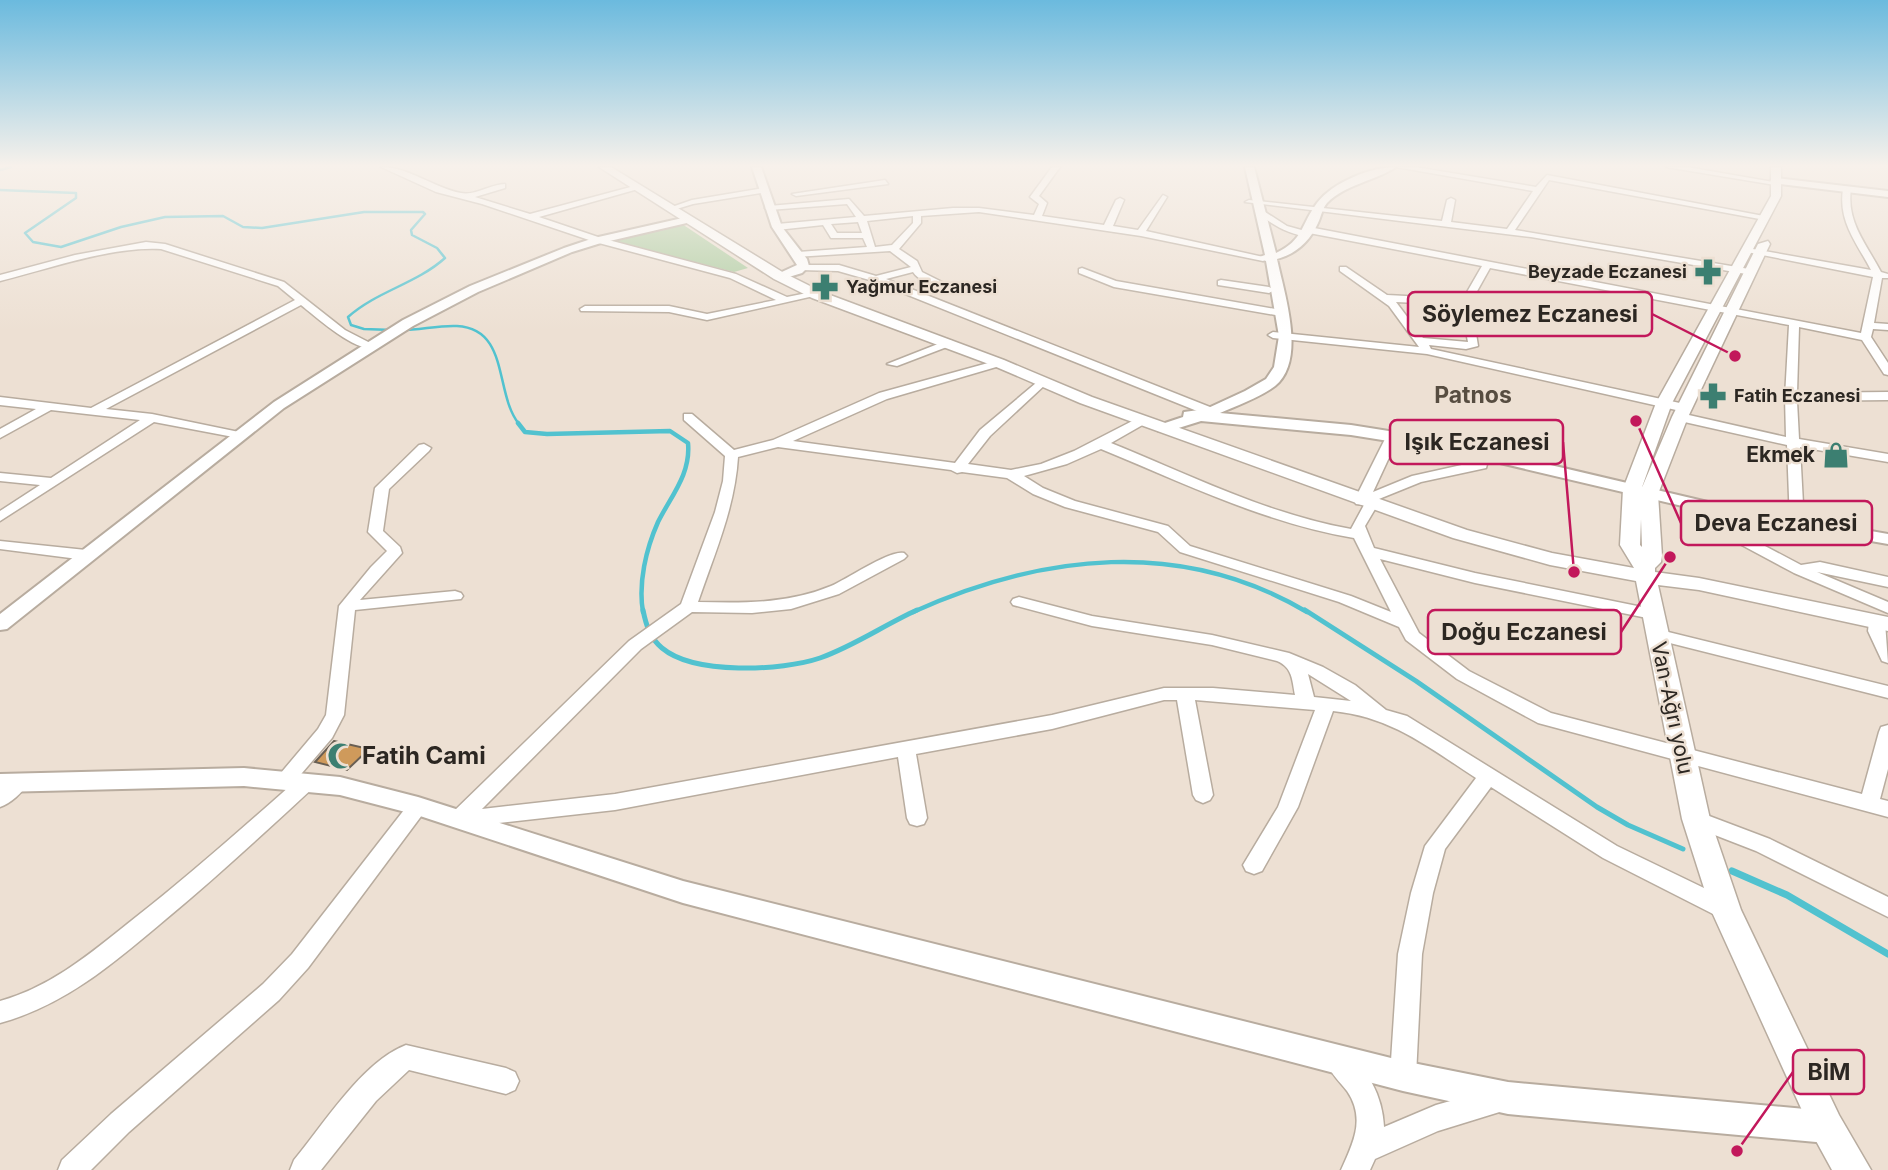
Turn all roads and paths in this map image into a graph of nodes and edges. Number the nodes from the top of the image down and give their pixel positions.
1 (543, 222) edge
2 (680, 222) edge
3 (690, 222) edge
4 (697, 222) edge
5 (775, 222) edge
6 (843, 222) edge
7 (863, 222) edge
8 (917, 222) edge
9 (1074, 222) edge
10 (1110, 222) edge
11 (1148, 222) edge
12 (1260, 222) edge
13 (1276, 222) edge
14 (1313, 222) edge
15 (1419, 222) edge
16 (1447, 222) edge
17 (1516, 222) edge
18 (1763, 222) edge
19 (1772, 222) edge
20 (1848, 222) edge
21 (826, 223) junction
22 (1446, 225) junction
23 (777, 227) junction
24 (1108, 227) junction
25 (1308, 232) junction
26 (1141, 233) junction
27 (1508, 233) junction
28 (867, 235) junction
29 (598, 240) junction
30 (892, 248) junction
31 (872, 250) junction
32 (1266, 253) junction
33 (1753, 253) junction
34 (798, 255) junction
35 (1487, 265) junction
36 (803, 268) junction
37 (764, 269) junction
38 (915, 269) junction
39 (1343, 269) dead end
40 (1735, 270) junction
41 (1082, 271) dead end
42 (1752, 272) junction
43 (783, 275) junction
44 (733, 276) junction
45 (1883, 276) edge
46 (0, 278) edge
47 (876, 279) junction
48 (1221, 283) dead end
49 (754, 284) junction
50 (939, 284) dead end
51 (1269, 290) junction
52 (826, 297) junction
53 (1386, 298) junction
54 (302, 301) junction
55 (786, 301) junction
56 (1466, 302) junction
57 (585, 309) dead end
58 (1725, 309) junction
59 (1276, 312) junction
60 (1794, 322) junction
61 (1888, 327) edge
62 (1867, 332) junction
63 (1280, 336) junction
64 (378, 341) junction
65 (948, 344) junction
66 (1425, 346) junction
67 (999, 363) junction
68 (893, 364) dead end
69 (1888, 372) edge
70 (1042, 382) junction
71 (1888, 396) edge
72 (1791, 397) junction
73 (0, 401) edge
74 (1664, 403) junction
75 (46, 408) junction
76 (92, 412) junction
77 (1201, 412) junction
78 (1683, 412) junction
79 (688, 417) dead end
80 (152, 418) junction
81 (1142, 420) junction
82 (1164, 428) junction
83 (0, 434) edge
84 (239, 436) junction
85 (1393, 436) junction
86 (1793, 442) junction
87 (778, 443) junction
88 (1101, 444) junction
89 (424, 448) dead end
90 (1483, 453) junction
91 (732, 454) junction
92 (1888, 458) edge
93 (957, 469) junction
94 (1011, 474) junction
95 (0, 477) edge
96 (54, 482) junction
97 (1640, 491) junction
98 (1366, 502) junction
99 (1712, 508) junction
100 (0, 517) edge
101 (1797, 523) junction
102 (1888, 539) edge
103 (1364, 543) junction
104 (0, 545) edge
105 (86, 555) junction
106 (899, 556) dead end
107 (1799, 570) junction
108 (1645, 572) junction
109 (1888, 582) edge
110 (455, 596) dead end
111 (1019, 602) dead end
112 (347, 606) junction
113 (688, 607) junction
114 (1405, 623) junction
115 (0, 624) edge
116 (1654, 624) junction
117 (1883, 624) edge
118 (1888, 657) edge
119 (1293, 662) junction
120 (1888, 692) edge
121 (1185, 693) junction
122 (1316, 704) junction
123 (1378, 713) junction
124 (1888, 732) edge
125 (906, 749) junction
126 (1681, 754) junction
127 (1488, 777) junction
128 (296, 781) junction
129 (6, 788) edge
130 (1203, 795) dead end
131 (418, 806) junction
132 (1878, 807) edge
133 (917, 818) dead end
134 (459, 819) junction
135 (1696, 819) junction
136 (1254, 864) dead end
137 (1888, 908) edge
138 (1726, 910) junction
139 (0, 1013) edge
140 (1333, 1058) junction
141 (1403, 1076) junction
142 (506, 1081) dead end
143 (1508, 1098) junction
144 (1827, 1127) junction
145 (1360, 1164) edge
146 (72, 1170) edge
147 (304, 1170) edge
148 (1853, 1170) edge

1 - 29 street
2 - 29 street
3 - 37 main road
4 - 43 main road
5 - 23 street
6 - 21 street
7 - 28 street
8 - 30 street
9 - 24 street
10 - 24 street
11 - 26 street
12 - 32 street
13 - 25 street
14 - 25 street
15 - 22 street
16 - 22 street
17 - 27 street
18 - 33 main road
19 - 33 main road
20 - 45 street
21 - 23 street
21 - 28 street
22 - 27 street
23 - 34 street
24 - 26 street
25 - 32 street
25 - 35 street
26 - 32 street
27 - 40 street
28 - 31 street
29 - 44 street
29 - 64 street
30 - 31 street
30 - 38 street
31 - 34 street
32 - 51 street
32 - 59 street
33 - 40 main road
33 - 42 main road
33 - 45 street
34 - 36 street
35 - 56 street
35 - 58 street
36 - 43 street
36 - 47 street
37 - 43 main road
37 - 44 street
38 - 47 street
38 - 50 street
39 - 53 street
40 - 42 street
40 - 58 main road
41 - 59 street
42 - 58 main road
43 - 49 street
43 - 52 main road
44 - 49 street
45 - 62 street
46 - 54 street
47 - 77 street
48 - 51 street
49 - 55 street
51 - 59 street
52 - 55 street
52 - 65 main road
53 - 56 street
53 - 66 street
54 - 64 street
54 - 76 street
55 - 57 street
56 - 66 street
58 - 60 street
58 - 74 main road
58 - 78 main road
59 - 63 street
60 - 62 street
60 - 72 street
61 - 62 street
62 - 69 street
63 - 66 street
63 - 77 street
64 - 84 street
65 - 67 main road
65 - 68 street
66 - 74 street
67 - 70 main road
67 - 87 street
70 - 81 main road
70 - 93 street
71 - 72 street
72 - 86 street
73 - 75 street
74 - 78 street
74 - 97 main road
75 - 76 street
75 - 83 street
76 - 80 street
77 - 82 street
77 - 85 street
78 - 86 street
78 - 97 main road
79 - 91 street
80 - 84 street
80 - 96 street
81 - 82 main road
81 - 88 street
82 - 98 main road
84 - 105 street
85 - 90 street
85 - 98 street
86 - 92 street
86 - 101 street
87 - 91 street
87 - 93 street
88 - 94 street
88 - 103 street
89 - 112 street
90 - 97 street
90 - 98 street
91 - 113 street
93 - 94 street
94 - 114 street
95 - 96 street
96 - 100 street
97 - 99 street
97 - 108 main road
98 - 103 street
98 - 108 main road
99 - 101 street
99 - 107 street
101 - 102 street
103 - 114 street
103 - 116 street
104 - 105 street
105 - 115 street
106 - 113 street
107 - 109 street
107 - 117 street
108 - 116 main road, Van-Ağrı yolu
108 - 117 main road
110 - 112 street
111 - 119 street
112 - 128 street
113 - 134 street
114 - 126 street
116 - 120 street
116 - 126 main road, Van-Ağrı yolu
117 - 118 street
119 - 122 street
119 - 123 street
121 - 122 street
121 - 125 street
121 - 130 street
122 - 123 street
122 - 136 street
123 - 127 street
124 - 132 street
125 - 133 street
125 - 134 street
126 - 132 street
126 - 135 main road, Van-Ağrı yolu
127 - 138 street
127 - 141 street
128 - 129 street
128 - 131 street
128 - 139 street
131 - 134 street
131 - 146 street
134 - 140 street
135 - 137 street
135 - 138 main road, Van-Ağrı yolu
138 - 144 main road, Van-Ağrı yolu
140 - 141 street
140 - 145 street
141 - 143 street
142 - 147 street
143 - 144 street
143 - 145 street
144 - 148 main road, Van-Ağrı yolu

